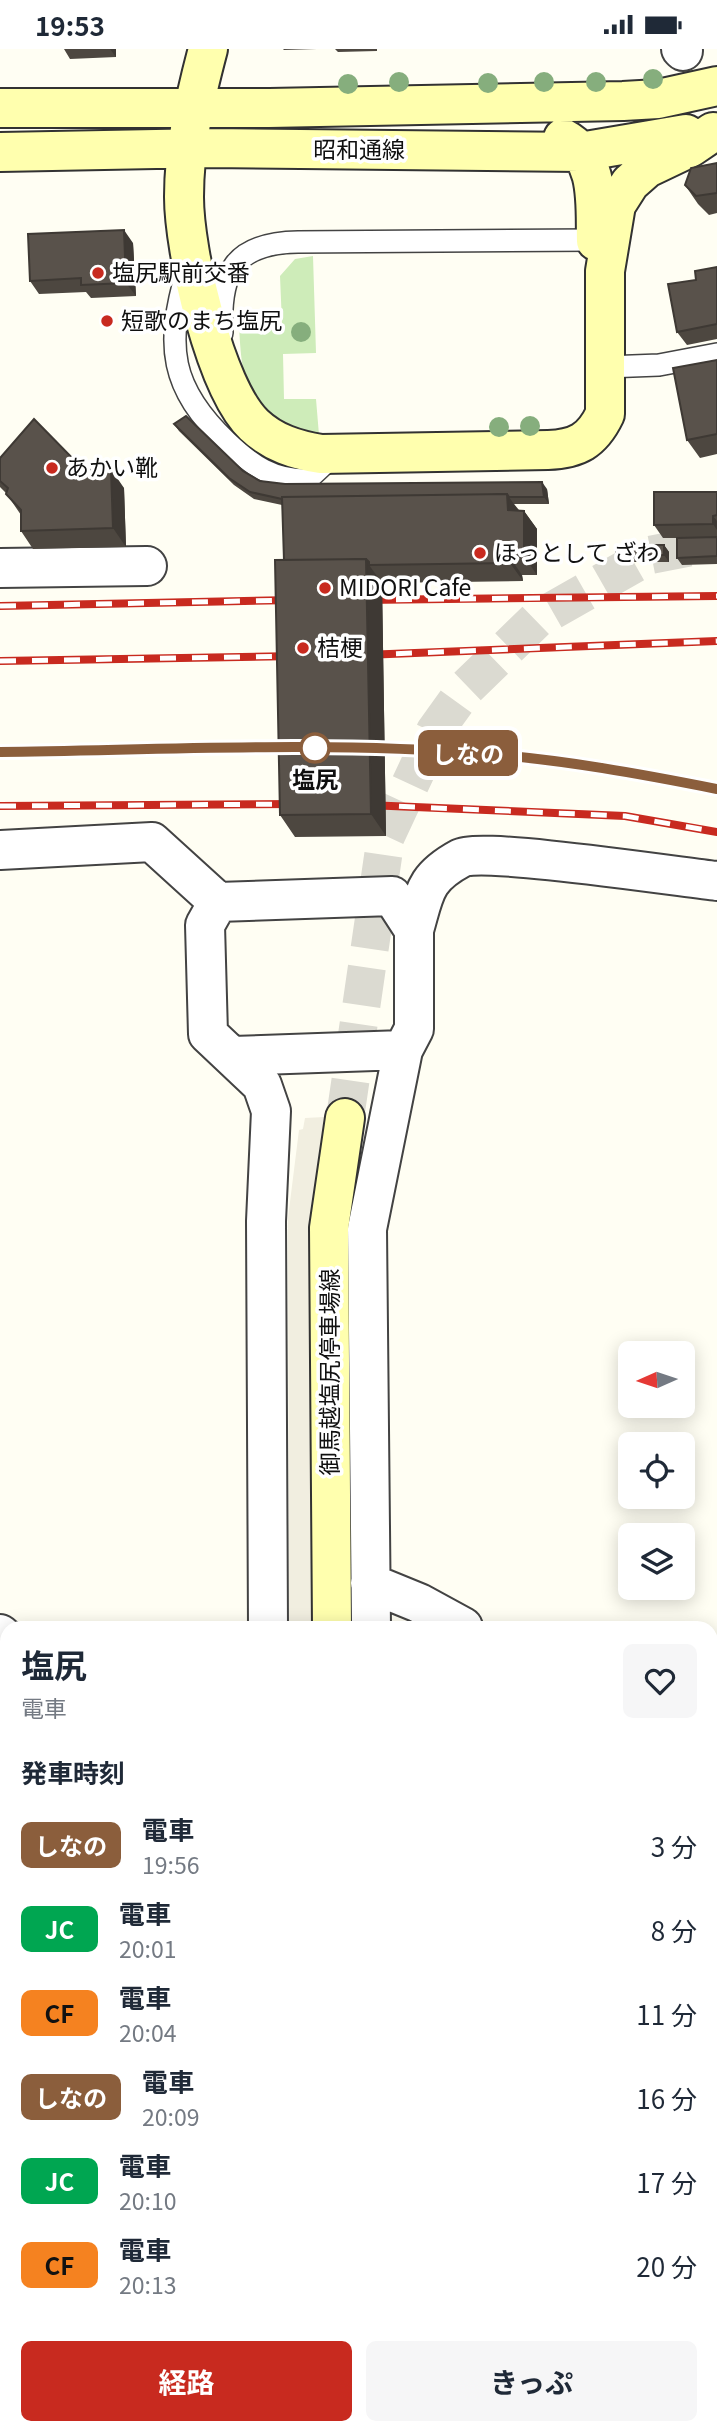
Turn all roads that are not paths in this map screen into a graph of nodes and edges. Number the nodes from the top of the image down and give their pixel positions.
1 (188, 49) edge
2 (208, 49) edge
3 (717, 86) edge
4 (331, 106) junction
5 (192, 107) junction
6 (0, 109) edge
7 (715, 131) edge
8 (188, 148) junction
9 (0, 152) edge
10 (580, 152) junction
11 (601, 253) junction
12 (192, 254) junction
13 (717, 354) edge
14 (606, 367) junction
15 (225, 377) junction
16 (335, 454) junction
17 (147, 566) dead end
18 (0, 568) edge
19 (0, 850) edge
20 (717, 881) edge
21 (218, 902) junction
22 (414, 930) junction
23 (403, 1050) junction
24 (233, 1056) junction
25 (345, 1118) tunnel mouth
26 (370, 1583) junction
27 (268, 1621) edge
28 (332, 1621) edge
29 (371, 1621) edge
30 (452, 1621) edge

1 - 5 main road
2 - 5 main road
3 - 4 main road, 昭和通線
4 - 5 main road, 昭和通線
4 - 10 main road
5 - 6 main road, 昭和通線
5 - 8 main road
7 - 10 main road, 昭和通線
7 - 11 main road
8 - 9 main road, 昭和通線
8 - 10 main road, 昭和通線
8 - 12 main road
10 - 11 main road
11 - 14 main road
11 - 15 lane
12 - 15 main road
12 - 16 lane
13 - 14 lane
14 - 16 main road
15 - 16 main road
17 - 18 street
19 - 21 street
20 - 22 street
21 - 22 street
21 - 24 street
22 - 23 street
23 - 24 street
23 - 26 street
24 - 27 street
25 - 28 main road, 御馬越塩尻停車場線
26 - 29 street
26 - 30 street

